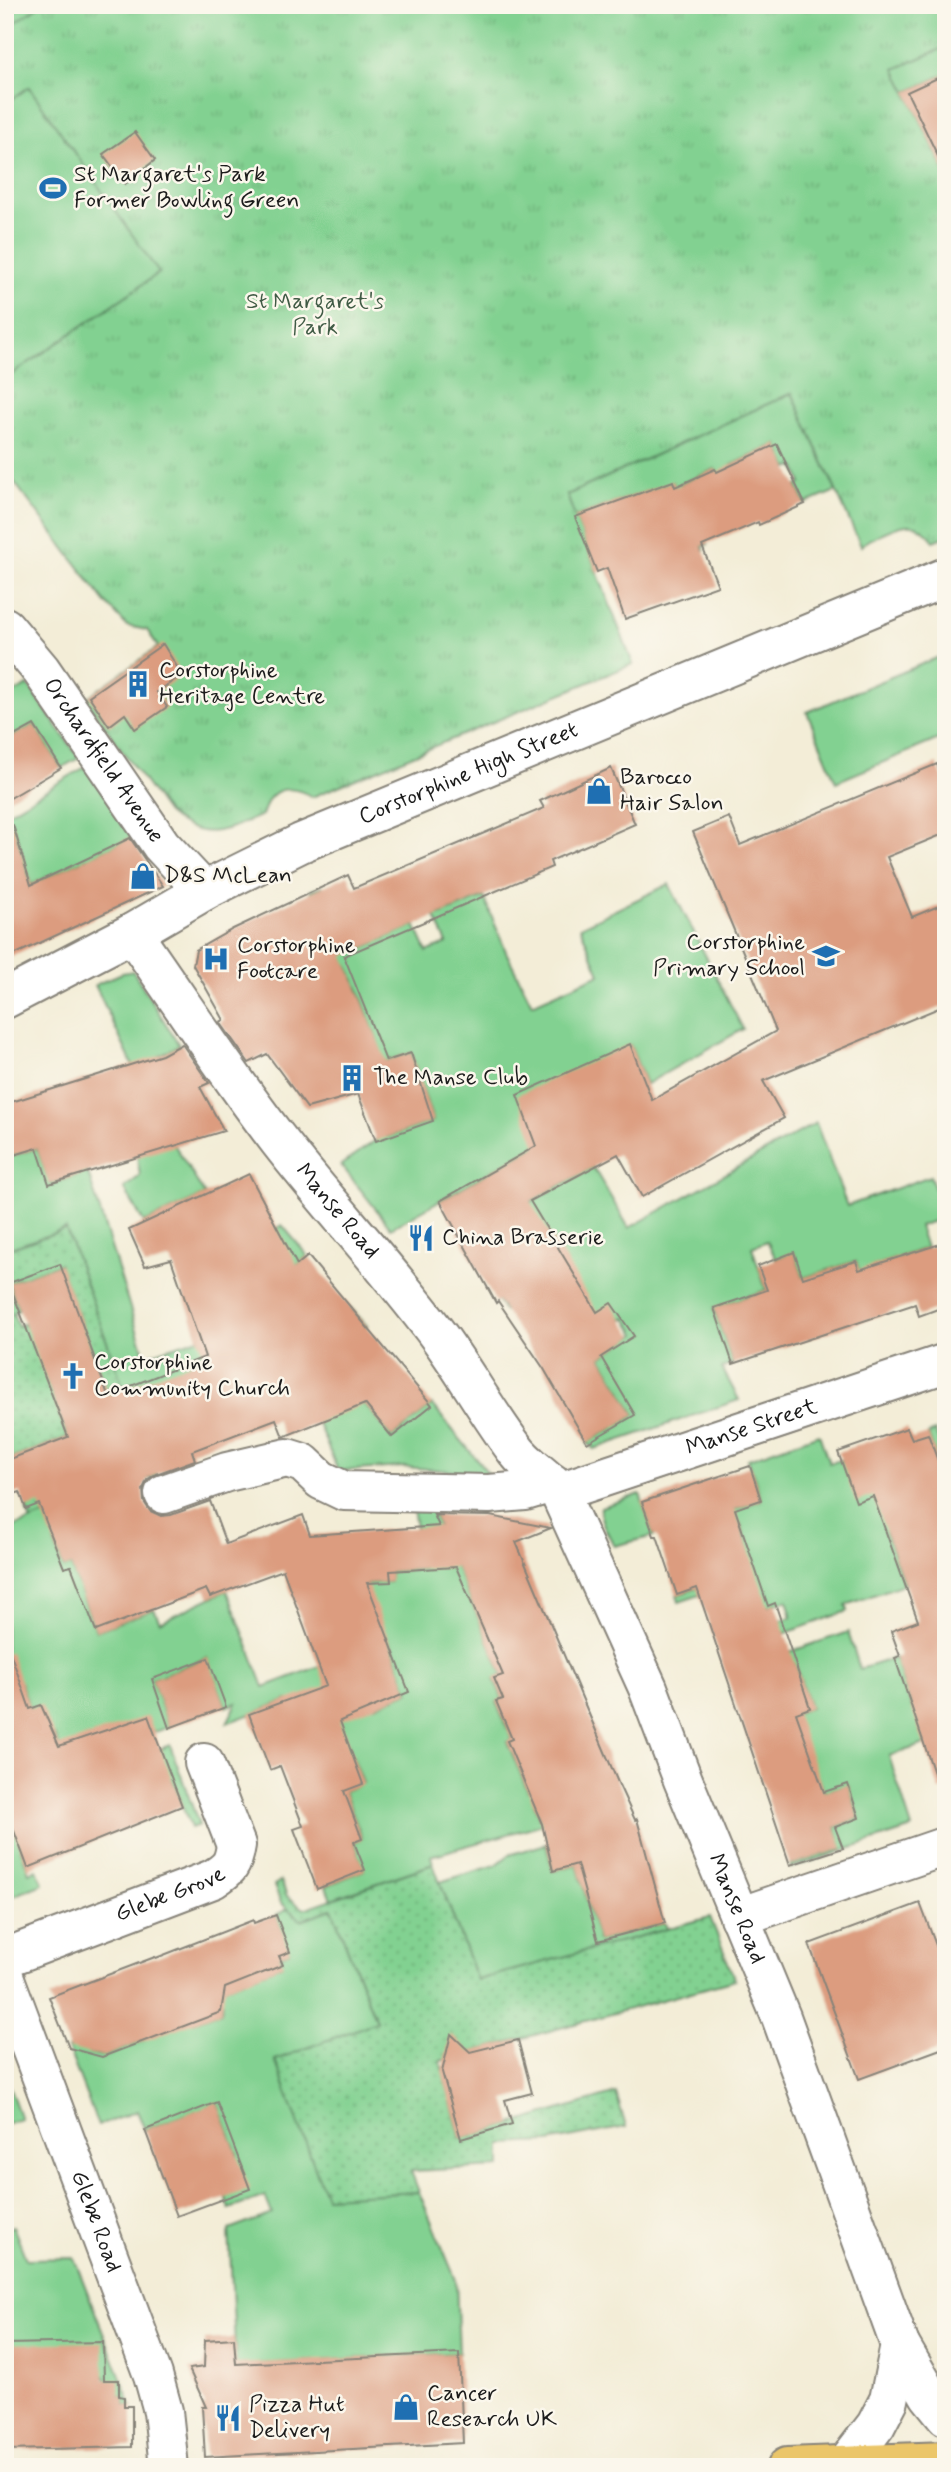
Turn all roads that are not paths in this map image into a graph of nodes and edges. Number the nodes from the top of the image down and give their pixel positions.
1 (946, 577) edge
2 (5, 627) edge
3 (204, 891) junction
4 (132, 933) junction
5 (5, 999) edge
6 (946, 1363) edge
7 (555, 1487) junction
8 (164, 1494) dead end
9 (204, 1763) dead end
10 (946, 1846) edge
11 (739, 1917) junction
12 (5, 1958) edge
13 (5, 1979) edge
14 (900, 2345) junction
15 (946, 2416) edge
16 (946, 2461) edge
17 (846, 2464) junction
18 (169, 2467) edge
19 (787, 2467) edge

1 - 3 street, Corstorphine High Street
2 - 3 street, Orchardfield Avenue
3 - 4 street, Corstorphine High Street
4 - 5 street, Corstorphine High Street
4 - 7 street, Manse Road
6 - 7 street, Manse Street
7 - 8 street
7 - 11 street, Manse Road
9 - 12 street, Glebe Grove
10 - 11 street
11 - 14 street, Manse Road
13 - 18 street, Glebe Road
14 - 15 street, Manse Road
14 - 17 street
16 - 17 main road
17 - 19 main road

